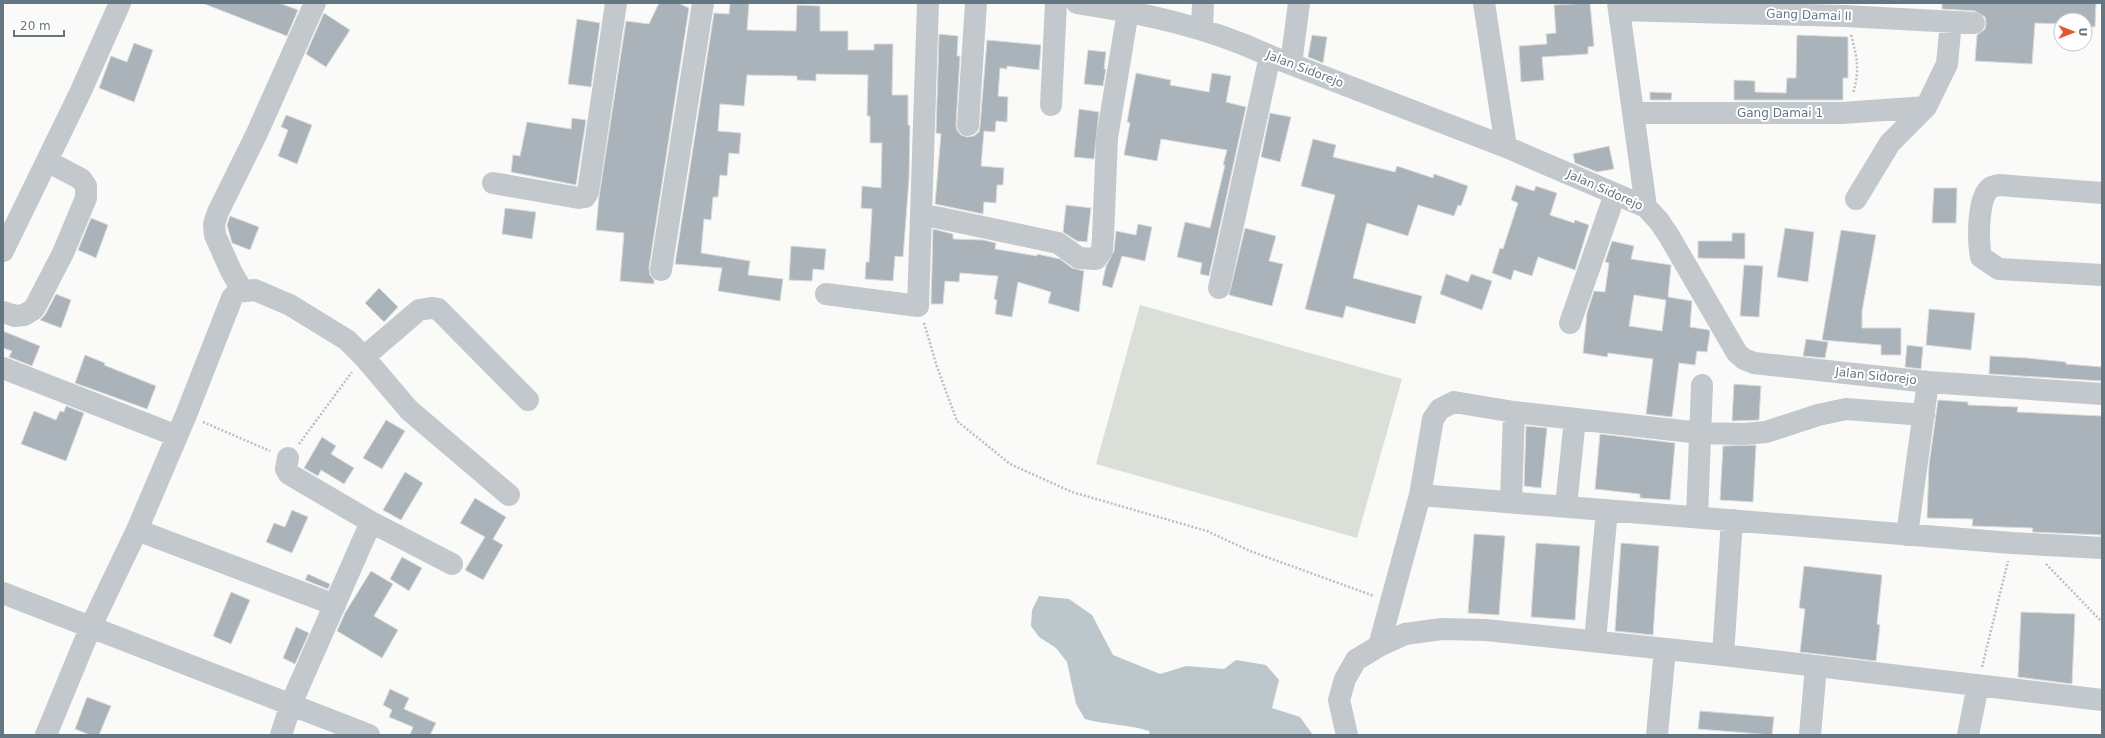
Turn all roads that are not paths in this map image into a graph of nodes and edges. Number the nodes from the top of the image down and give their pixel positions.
1 (120, 3) edge
2 (314, 3) edge
3 (616, 3) edge
4 (703, 3) edge
5 (928, 3) edge
6 (976, 3) edge
7 (1056, 3) edge
8 (1077, 3) edge
9 (1203, 3) edge
10 (1299, 3) edge
11 (1484, 3) edge
12 (1619, 6) edge
13 (1128, 11) junction
14 (1941, 15) edge
15 (1974, 23) dead end
16 (1202, 30) junction
17 (1270, 56) junction
18 (1291, 64) junction
19 (1050, 105) dead end
20 (1926, 107) junction
21 (1634, 113) junction
22 (968, 125) dead end
23 (1506, 147) junction
24 (47, 161) junction
25 (493, 183) dead end
26 (2102, 192) edge
27 (1615, 194) junction
28 (1856, 199) dead end
29 (1646, 207) junction
30 (921, 214) junction
31 (3, 251) edge
32 (661, 270) dead end
33 (2102, 275) edge
34 (1219, 288) dead end
35 (242, 290) junction
36 (826, 294) dead end
37 (3, 312) edge
38 (1570, 323) dead end
39 (364, 357) junction
40 (3, 368) edge
41 (1928, 382) junction
42 (1702, 385) dead end
43 (2102, 394) edge
44 (528, 400) dead end
45 (1514, 412) junction
46 (1924, 415) junction
47 (1575, 419) junction
48 (1700, 433) junction
49 (177, 436) junction
50 (288, 458) road end
51 (509, 495) dead end
52 (1420, 495) junction
53 (1511, 502) junction
54 (1566, 506) junction
55 (1607, 510) junction
56 (1697, 517) junction
57 (1732, 520) junction
58 (371, 522) junction
59 (137, 530) junction
60 (1907, 535) junction
61 (2102, 548) edge
62 (452, 564) dead end
63 (3, 593) edge
64 (334, 605) junction
65 (91, 626) junction
66 (1596, 641) junction
67 (1379, 646) junction
68 (1665, 649) junction
69 (1723, 655) junction
70 (1816, 666) junction
71 (1978, 685) junction
72 (2102, 700) edge
73 (291, 704) junction
74 (46, 735) edge
75 (281, 735) edge
76 (369, 735) edge
77 (1347, 735) edge
78 (1657, 735) edge
79 (1810, 735) edge
80 (1968, 735) edge

1 - 24 street
2 - 35 street
3 - 25 street
4 - 32 street
5 - 30 street
6 - 22 street
7 - 19 street
8 - 13 street, Jalan Sidorejo
9 - 16 street
10 - 18 street
11 - 23 street
12 - 14 street, Gang Damai II
12 - 21 street
13 - 16 street, Jalan Sidorejo
13 - 30 street
14 - 15 street, Gang Damai II
14 - 20 street
16 - 17 street, Jalan Sidorejo
17 - 18 street, Jalan Sidorejo
17 - 34 street
18 - 23 street, Jalan Sidorejo
20 - 21 street, Gang Damai 1
20 - 28 street
21 - 29 street
23 - 27 street, Jalan Sidorejo
24 - 31 street
24 - 37 street
26 - 33 street
27 - 29 street, Jalan Sidorejo
27 - 38 street
29 - 41 street, Jalan Sidorejo
30 - 36 street
35 - 39 street
35 - 49 street
39 - 44 street
39 - 51 street
40 - 49 street
41 - 43 street, Jalan Sidorejo
41 - 46 street
42 - 48 street
45 - 47 street
45 - 52 street
45 - 53 street
46 - 48 street
46 - 60 street
47 - 48 street
47 - 54 street
48 - 56 street
49 - 59 street
50 - 58 street
52 - 53 street
52 - 67 street
53 - 54 street
54 - 55 street
55 - 56 street
55 - 66 street
56 - 57 street
57 - 60 street
57 - 69 street
58 - 62 street
58 - 64 street
59 - 64 street
59 - 65 street
60 - 61 street
63 - 65 street
64 - 73 street
65 - 73 street
65 - 74 street
66 - 67 street
66 - 68 street
67 - 77 street
68 - 69 street
68 - 78 street
69 - 70 street
70 - 71 street
70 - 79 street
71 - 72 street
71 - 80 street
73 - 75 street
73 - 76 street

